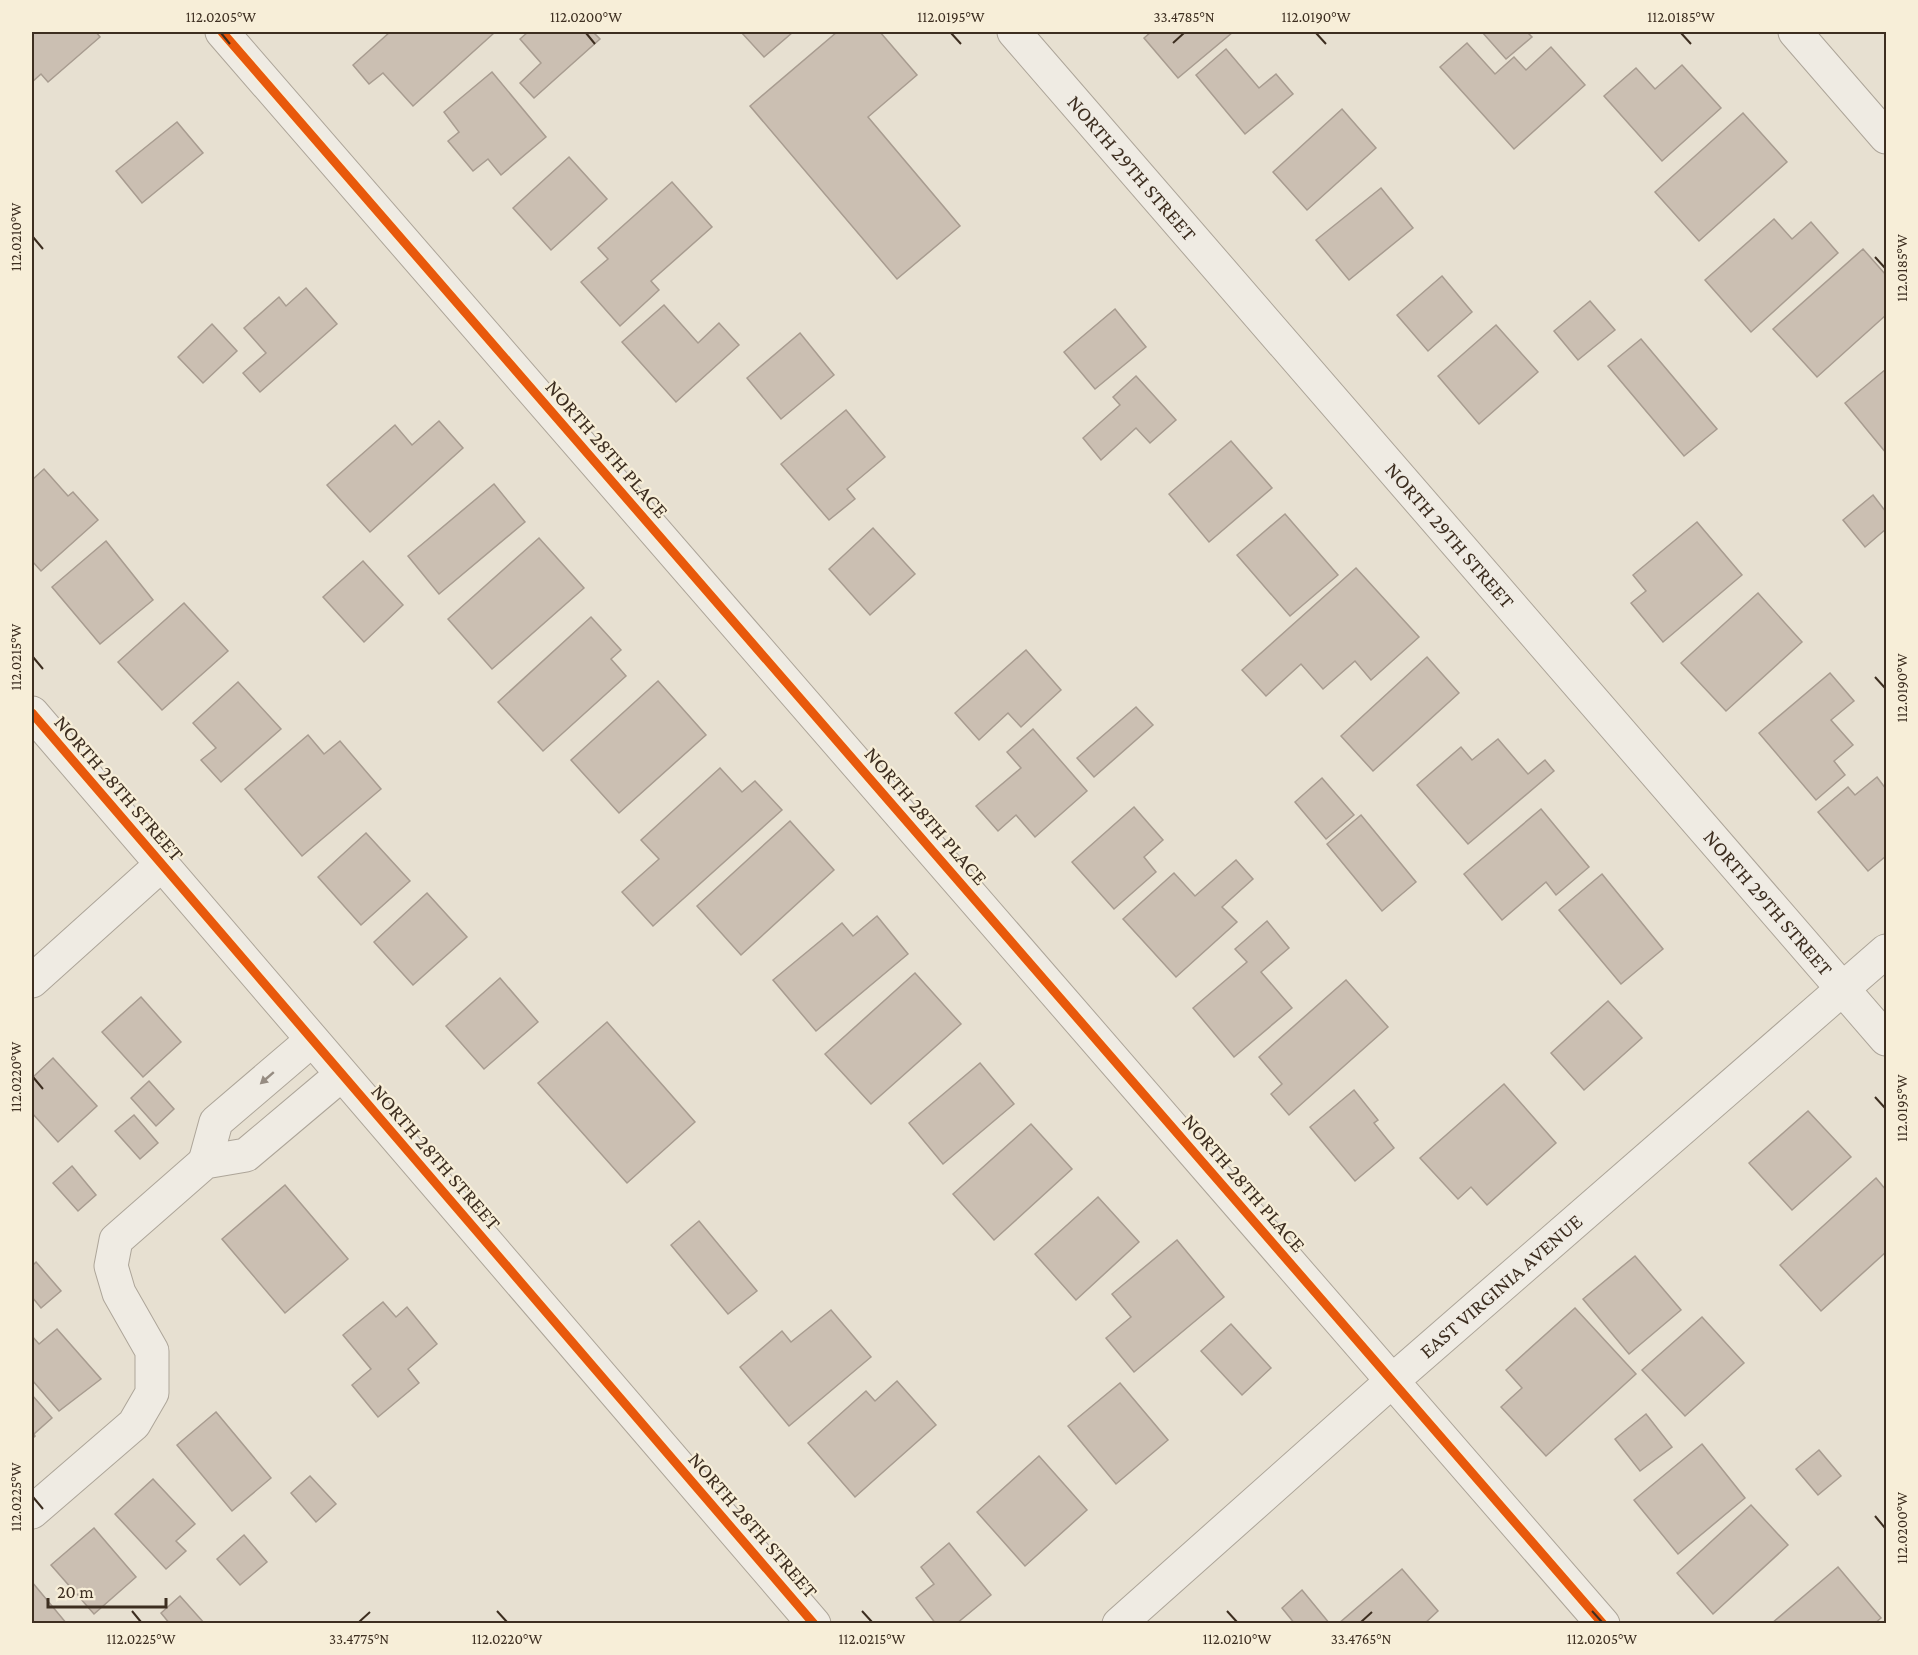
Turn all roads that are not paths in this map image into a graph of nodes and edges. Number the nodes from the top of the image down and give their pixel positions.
1 (222, 32) edge
2 (1014, 32) edge
3 (1795, 32) edge
4 (1887, 137) edge
5 (32, 713) edge
6 (161, 865) junction
7 (1887, 951) edge
8 (32, 981) edge
9 (1843, 989) junction
10 (1887, 1039) edge
11 (312, 1040) junction
12 (341, 1075) junction
13 (205, 1162) junction
14 (1392, 1381) junction
15 (32, 1512) edge
16 (814, 1623) edge
17 (1119, 1623) edge
18 (1603, 1623) edge

1 - 14 street, NORTH 28TH PLACE
2 - 9 street, NORTH 29TH STREET
3 - 4 street
5 - 6 street, NORTH 28TH STREET
6 - 8 street
6 - 11 street, NORTH 28TH STREET
7 - 9 street, EAST VIRGINIA AVENUE
9 - 10 street, NORTH 29TH STREET
9 - 14 street, EAST VIRGINIA AVENUE
11 - 12 street, NORTH 28TH STREET
11 -> 13 street
12 - 13 street
12 - 16 street, NORTH 28TH STREET
13 - 15 street
14 - 17 street, EAST VIRGINIA AVENUE
14 - 18 street, NORTH 28TH PLACE

